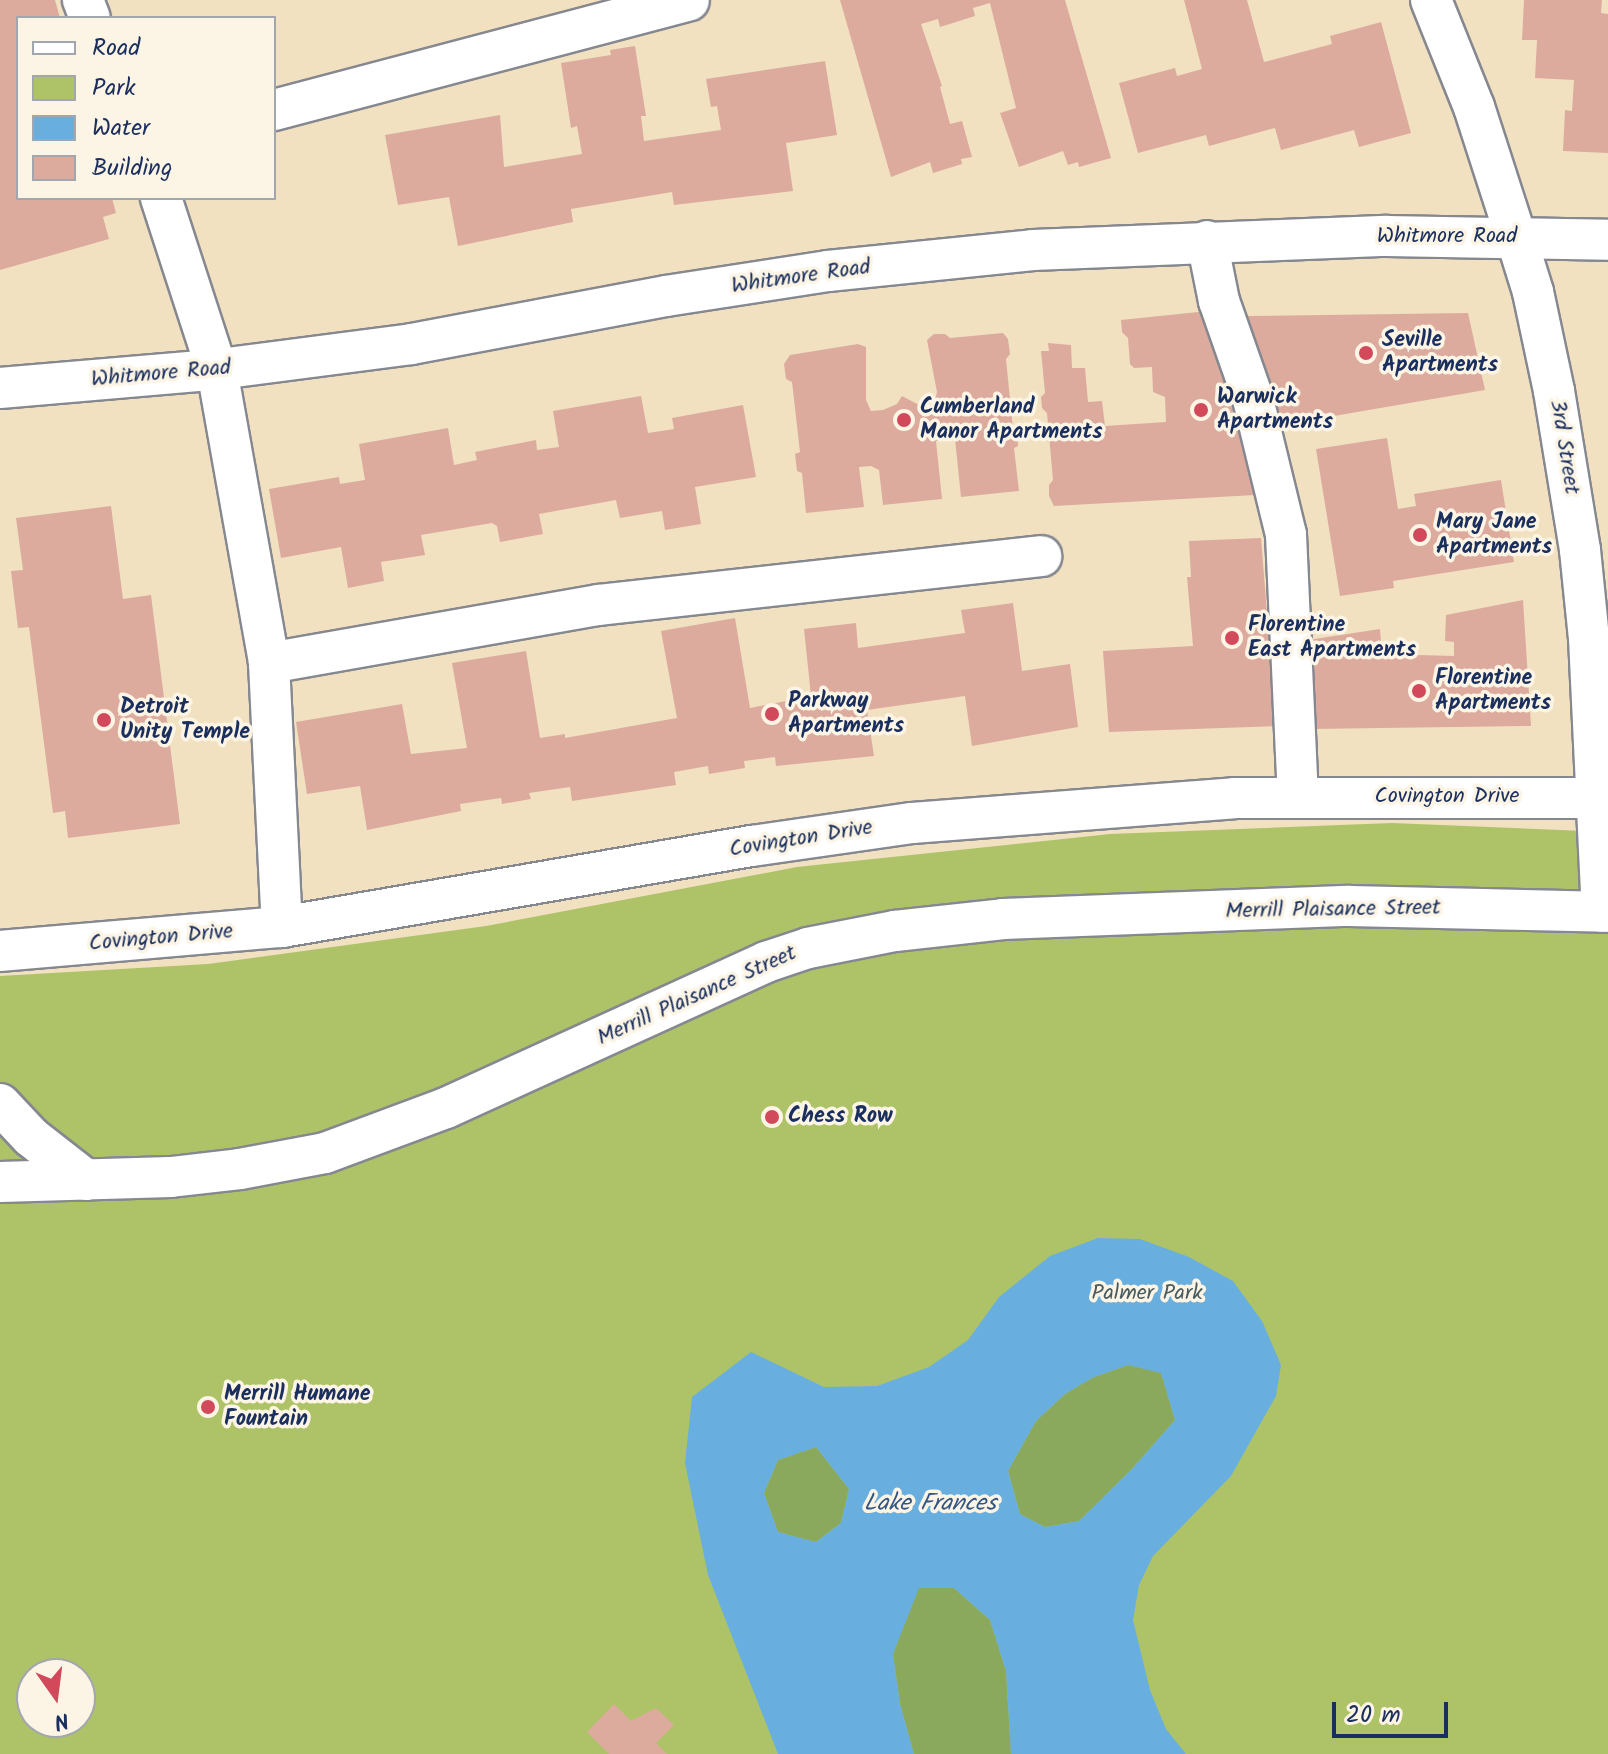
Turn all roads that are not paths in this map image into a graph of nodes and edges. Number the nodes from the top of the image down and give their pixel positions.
1 (689, 0) edge
2 (1431, 0) edge
3 (276, 109) edge
4 (162, 200) edge
5 (1516, 237) junction
6 (1608, 240) edge
7 (1207, 241) junction
8 (217, 370) junction
9 (0, 388) edge
10 (1041, 556) dead end
11 (269, 663) junction
12 (1602, 797) edge
13 (1298, 798) junction
14 (1605, 912) edge
15 (282, 927) junction
16 (0, 951) edge
17 (0, 1104) edge
18 (86, 1180) junction
19 (0, 1182) edge

1 - 3 street
2 - 5 street, 3rd Street
4 - 8 street
5 - 6 street, Whitmore Road
5 - 7 street, Whitmore Road
5 - 12 street, 3rd Street
7 - 8 street, Whitmore Road
7 - 13 street
8 - 9 street, Whitmore Road
8 - 11 street
10 - 11 street
11 - 15 street
12 - 13 street, Covington Drive
12 - 14 street, 3rd Street
13 - 15 street, Covington Drive
14 - 18 street, Merrill Plaisance Street
15 - 16 street, Covington Drive
17 - 18 street
18 - 19 street, Merrill Plaisance Street

